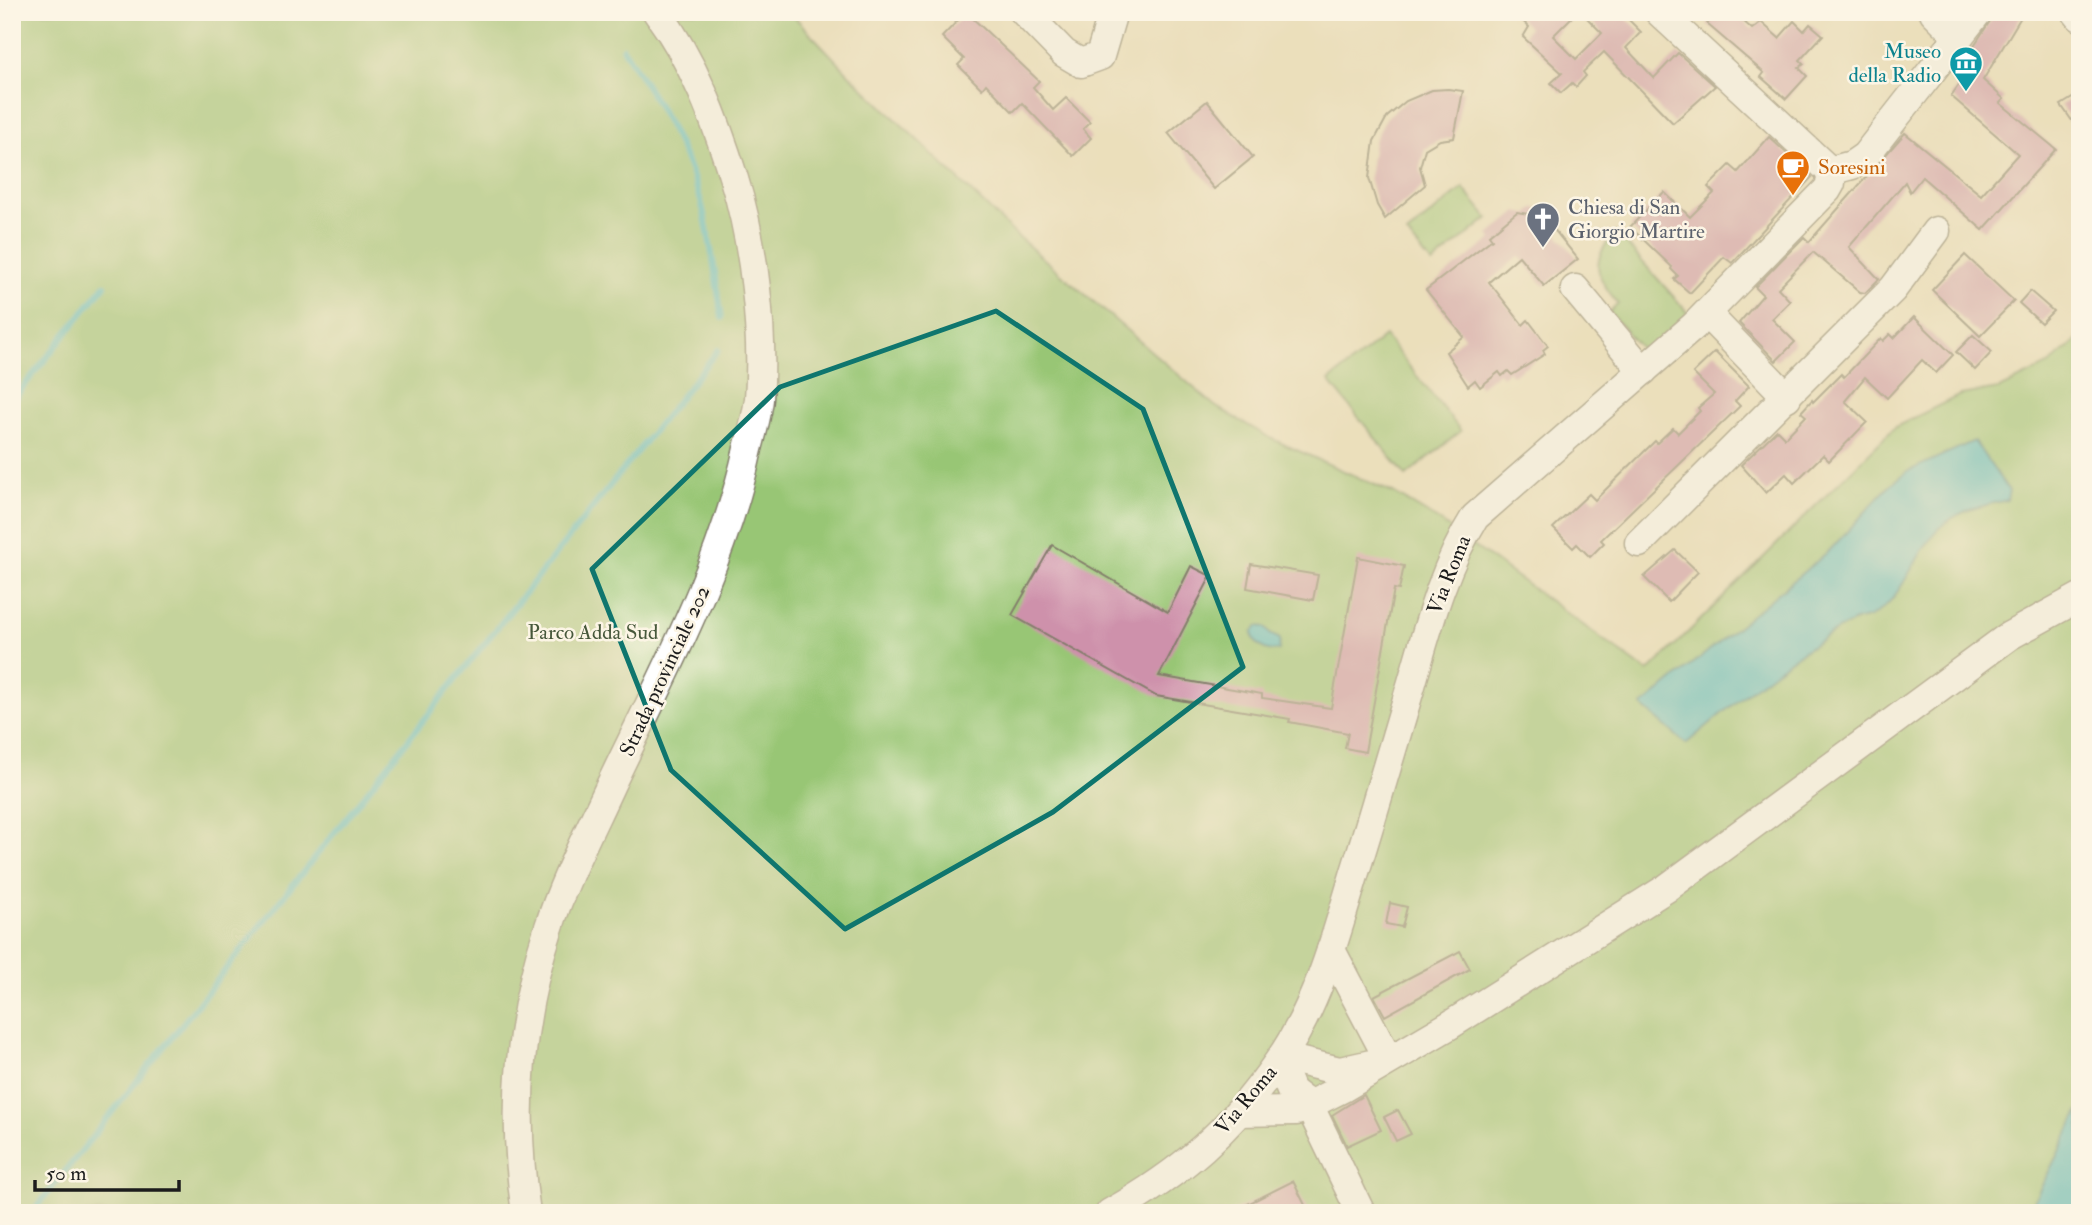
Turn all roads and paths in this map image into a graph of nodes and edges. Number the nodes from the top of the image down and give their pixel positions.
1 (657, 12) edge
2 (1024, 12) edge
3 (1113, 12) edge
4 (1659, 12) edge
5 (1934, 12) edge
6 (1979, 12) edge
7 (2076, 12) edge
8 (2080, 17) edge
9 (1959, 37) junction
10 (1829, 172) junction
11 (1936, 230) dead end
12 (1575, 289) dead end
13 (1707, 314) junction
14 (1643, 371) junction
15 (1787, 397) junction
16 (1639, 543) dead end
17 (2080, 597) edge
18 (1331, 950) junction
19 (1389, 1060) junction
20 (1292, 1063) junction
21 (1309, 1105) junction
22 (1238, 1112) junction
23 (526, 1213) edge
24 (1110, 1213) edge
25 (1361, 1213) edge

1 - 23 street, Strada provinciale 202
2 - 3 street
4 - 10 street
5 - 9 street
6 - 9 street
7 - 8 street
9 - 10 street
10 - 13 street, Via Roma
11 - 15 street
12 - 14 street
13 - 14 street, Via Roma
13 - 15 street
14 - 18 street, Via Roma
15 - 16 street
17 - 19 street
18 - 19 street
18 - 20 street, Via Roma
19 - 20 street
19 - 21 street
20 - 21 street
20 - 22 street, Via Roma
21 - 22 street
21 - 25 street
22 - 24 street, Via Roma

